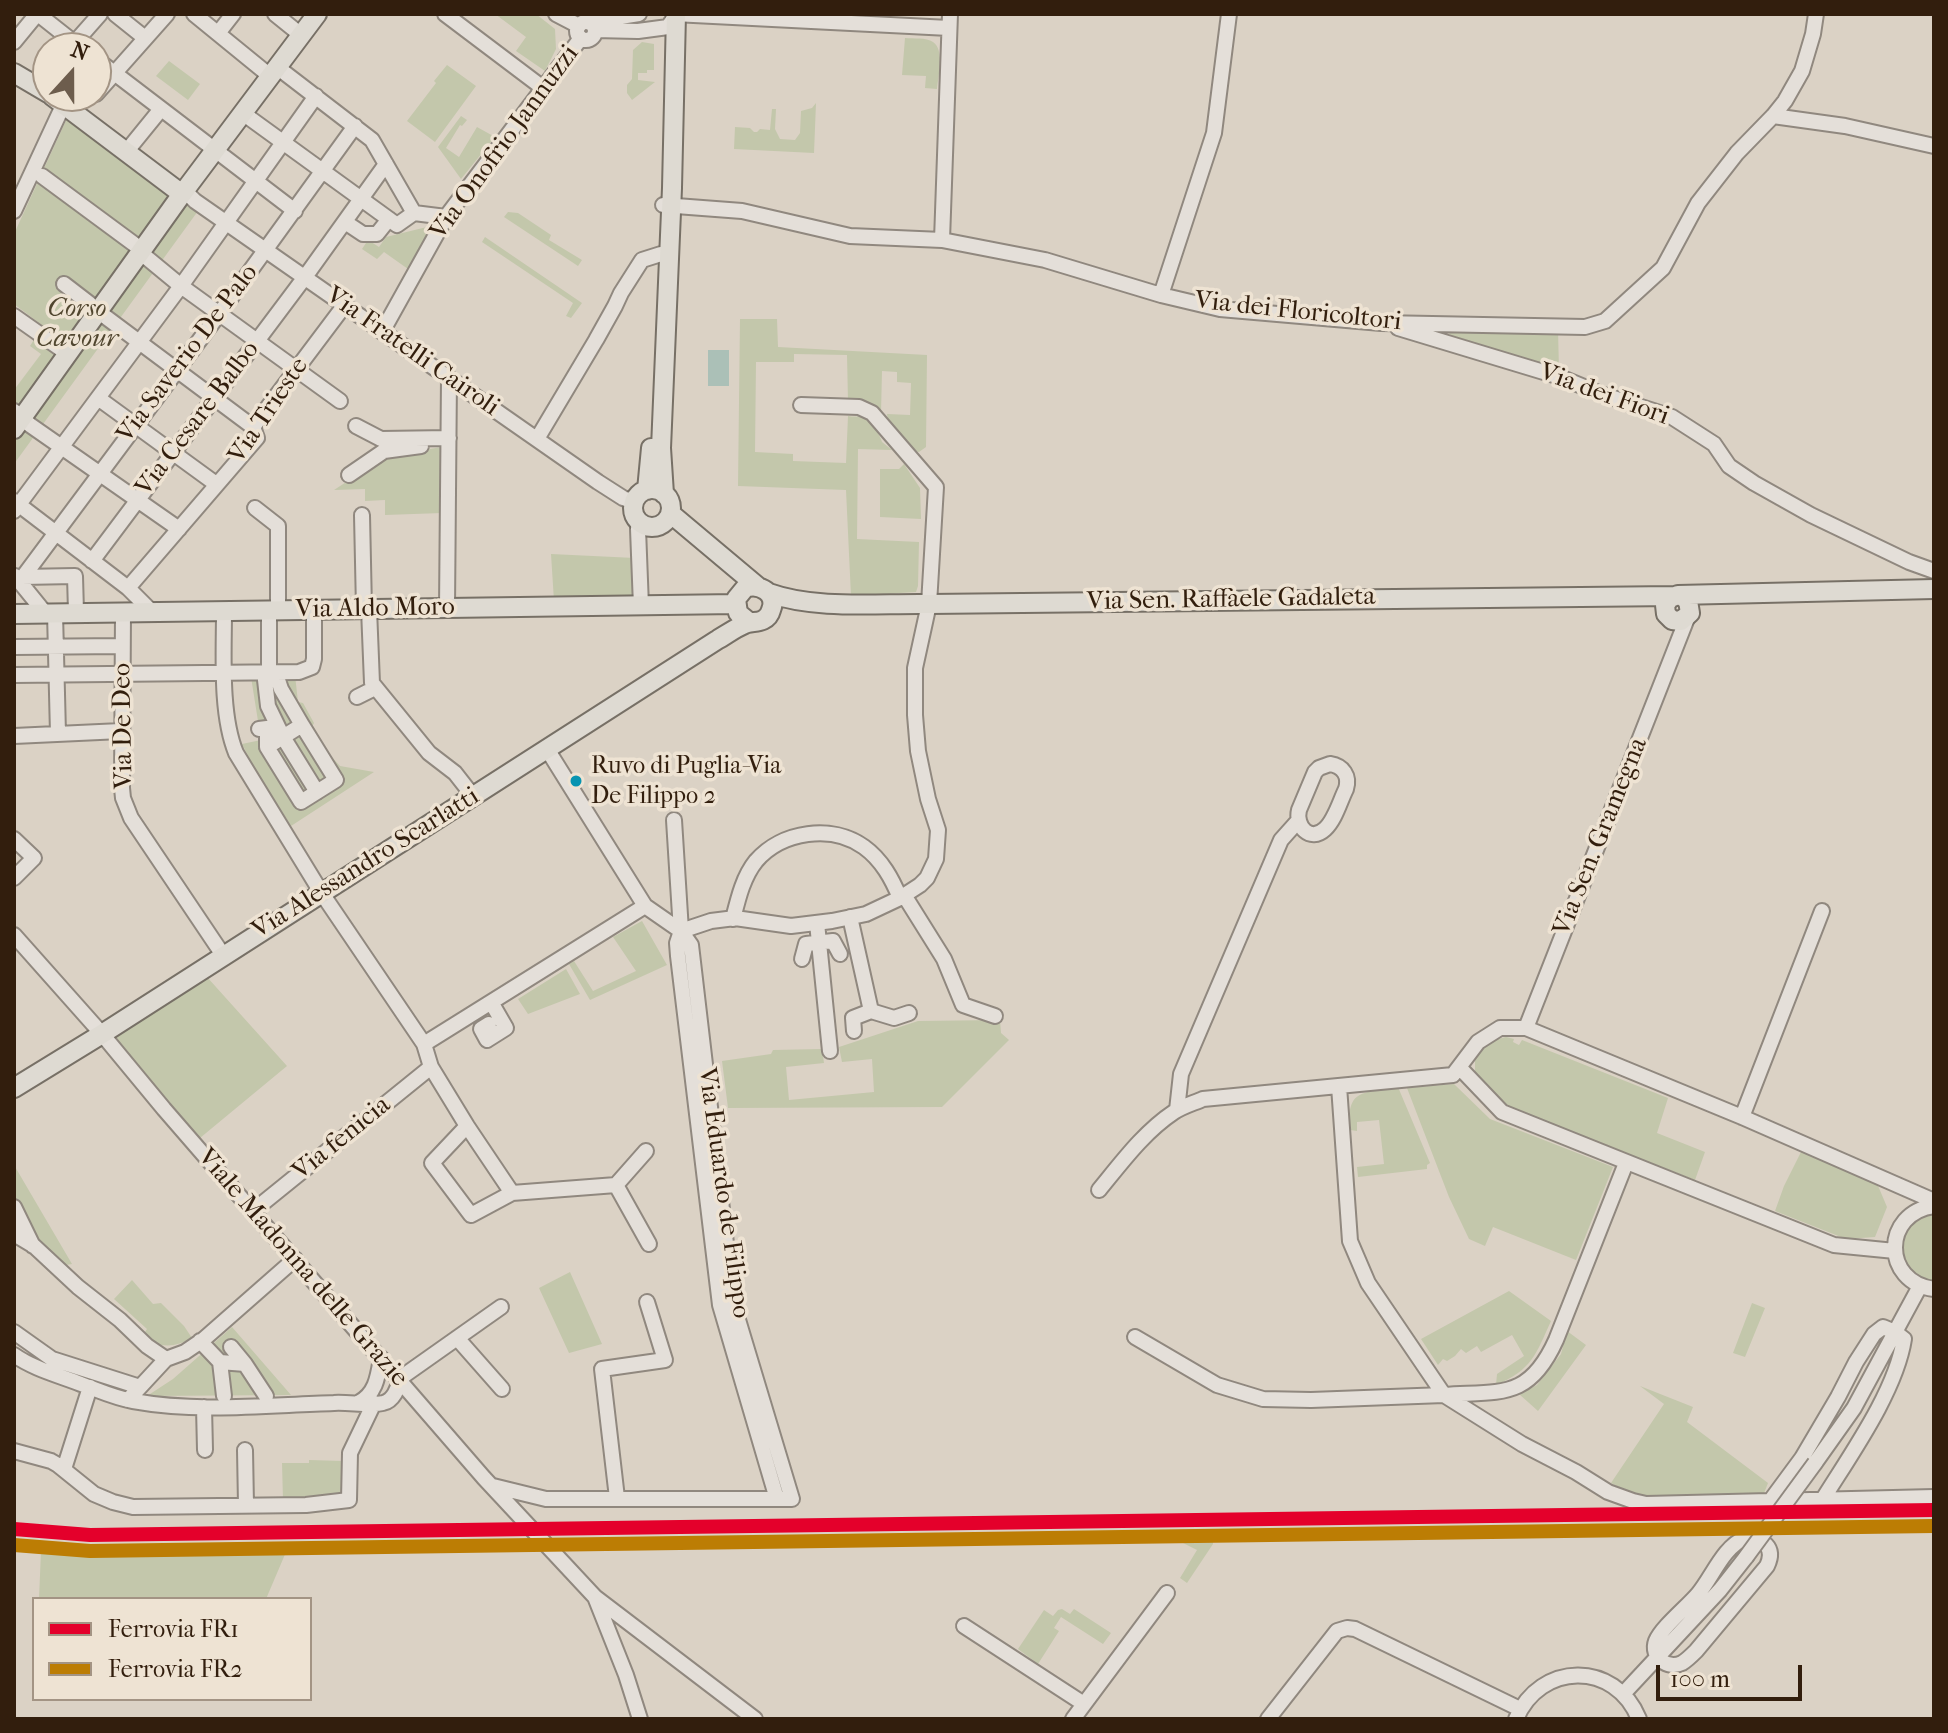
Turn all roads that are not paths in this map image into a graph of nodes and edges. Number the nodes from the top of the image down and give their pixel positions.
1 (37, 14) edge
2 (100, 14) edge
3 (115, 14) edge
4 (167, 14) edge
5 (194, 14) edge
6 (233, 14) edge
7 (275, 14) edge
8 (317, 14) edge
9 (445, 14) edge
10 (556, 14) edge
11 (639, 14) edge
12 (1229, 14) edge
13 (1816, 14) edge
14 (672, 17) edge
15 (949, 21) edge
16 (586, 29) junction
17 (58, 32) edge
18 (86, 32) edge
19 (219, 32) junction
20 (301, 35) junction
21 (145, 38) junction
22 (14, 42) edge
23 (14, 70) edge
24 (112, 71) edge
25 (274, 71) junction
26 (115, 73) junction
27 (112, 74) edge
28 (32, 79) edge
29 (543, 88) junction
30 (316, 96) junction
31 (161, 109) junction
32 (57, 112) edge
33 (82, 112) edge
34 (244, 114) junction
35 (1773, 116) junction
36 (355, 126) junction
37 (284, 143) junction
38 (1934, 146) edge
39 (128, 150) junction
40 (215, 151) junction
41 (386, 164) junction
42 (14, 169) edge
43 (323, 171) junction
44 (36, 176) junction
45 (256, 182) junction
46 (185, 196) junction
47 (671, 198) junction
48 (361, 199) junction
49 (14, 211) edge
50 (295, 211) junction
51 (414, 213) junction
52 (446, 217) junction
53 (389, 219) junction
54 (345, 222) junction
55 (227, 223) junction
56 (942, 240) junction
57 (664, 246) junction
58 (138, 248) junction
59 (266, 250) junction
60 (305, 277) junction
61 (64, 284) dead end
62 (181, 286) junction
63 (1161, 295) junction
64 (344, 306) junction
65 (94, 308) junction
66 (219, 314) junction
67 (14, 316) edge
68 (1381, 323) junction
69 (382, 332) junction
70 (256, 341) junction
71 (140, 342) junction
72 (68, 354) junction
73 (177, 370) junction
74 (295, 370) junction
75 (449, 378) junction
76 (214, 397) junction
77 (98, 398) junction
78 (340, 401) dead end
79 (801, 405) dead end
80 (17, 419) edge
81 (135, 425) junction
82 (356, 426) dead end
83 (253, 427) junction
84 (449, 438) junction
85 (423, 439) junction
86 (537, 439) junction
87 (61, 445) junction
88 (173, 452) junction
89 (100, 474) junction
90 (349, 475) dead end
91 (216, 484) junction
92 (648, 495) junction
93 (138, 500) junction
94 (16, 505) edge
95 (255, 508) dead end
96 (362, 515) dead end
97 (665, 519) junction
98 (639, 522) junction
99 (179, 529) junction
100 (56, 533) junction
101 (92, 561) junction
102 (1934, 571) edge
103 (19, 578) edge
104 (128, 588) junction
105 (1934, 589) edge
106 (748, 601) junction
107 (822, 603) junction
108 (929, 604) junction
109 (641, 606) junction
110 (1678, 607) junction
111 (447, 608) junction
112 (366, 609) junction
113 (274, 610) junction
114 (314, 610) junction
115 (76, 612) junction
116 (123, 612) junction
117 (152, 612) junction
118 (224, 612) junction
119 (50, 613) junction
120 (14, 614) edge
121 (122, 646) junction
122 (14, 647) edge
123 (56, 647) junction
124 (269, 672) junction
125 (224, 673) junction
126 (14, 675) edge
127 (56, 675) junction
128 (122, 675) junction
129 (375, 688) junction
130 (357, 697) dead end
131 (302, 725) junction
132 (259, 729) dead end
133 (121, 731) junction
134 (58, 734) junction
135 (14, 736) edge
136 (283, 737) junction
137 (267, 747) junction
138 (547, 749) junction
139 (317, 792) junction
140 (473, 796) junction
141 (674, 820) dead end
142 (1298, 821) junction
143 (14, 839) edge
144 (14, 878) edge
145 (321, 892) junction
146 (902, 896) junction
147 (645, 906) junction
148 (1822, 911) dead end
149 (850, 917) junction
150 (733, 919) junction
151 (817, 923) junction
152 (14, 935) edge
153 (679, 937) junction
154 (819, 942) junction
155 (840, 954) dead end
156 (223, 955) junction
157 (802, 959) dead end
158 (491, 1002) junction
159 (871, 1011) junction
160 (909, 1013) dead end
161 (995, 1016) dead end
162 (489, 1024) dead end
163 (1526, 1028) junction
164 (854, 1031) dead end
165 (102, 1034) junction
166 (424, 1044) junction
167 (830, 1051) dead end
168 (431, 1067) junction
169 (1460, 1068) junction
170 (1339, 1086) junction
171 (14, 1088) edge
172 (1177, 1110) junction
173 (1742, 1117) junction
174 (467, 1126) junction
175 (646, 1151) dead end
176 (1626, 1163) junction
177 (616, 1185) junction
178 (1099, 1190) dead end
179 (512, 1193) junction
180 (1934, 1203) edge
181 (14, 1207) edge
182 (253, 1211) junction
183 (14, 1234) edge
184 (649, 1244) dead end
185 (34, 1246) junction
186 (1895, 1251) junction
187 (295, 1259) junction
188 (1927, 1288) edge
189 (647, 1302) dead end
190 (501, 1307) dead end
191 (14, 1332) edge
192 (1895, 1332) junction
193 (1135, 1337) dead end
194 (457, 1338) junction
195 (200, 1341) junction
196 (231, 1347) dead end
197 (14, 1355) edge
198 (381, 1358) junction
199 (166, 1359) junction
200 (220, 1362) junction
201 (245, 1364) junction
202 (398, 1378) junction
203 (375, 1386) junction
204 (90, 1387) junction
205 (140, 1387) junction
206 (502, 1389) dead end
207 (1444, 1395) junction
208 (224, 1396) dead end
209 (266, 1396) dead end
210 (416, 1399) junction
211 (128, 1400) junction
212 (381, 1402) junction
213 (358, 1403) junction
214 (204, 1407) junction
215 (205, 1450) dead end
216 (245, 1450) dead end
217 (14, 1451) edge
218 (64, 1469) junction
219 (493, 1486) junction
220 (1934, 1497) edge
221 (617, 1498) junction
222 (785, 1499) junction
223 (1823, 1499) junction
224 (1771, 1500) junction
225 (246, 1505) junction
226 (1167, 1593) dead end
227 (595, 1597) junction
228 (964, 1626) dead end
229 (1657, 1657) junction
230 (1623, 1694) junction
231 (1084, 1704) junction
232 (1518, 1714) edge
233 (640, 1719) edge
234 (741, 1719) edge
235 (748, 1719) edge
236 (755, 1719) edge
237 (1073, 1719) edge
238 (1268, 1719) edge
239 (1639, 1719) edge

1 - 17 street
1 - 22 street
2 - 18 street
3 - 21 street
4 - 21 street
5 - 19 street
6 - 19 street
7 - 20 street
8 - 20 main road
9 - 29 street
10 - 16 street
11 - 16 street
12 - 63 street
13 - 35 street, Via dei Floricoltori
14 - 15 street
14 - 16 street
14 - 47 main road
15 - 56 street
16 - 29 street, Via Onofrio Jannuzzi
19 - 25 street
20 - 25 main road
21 - 26 street
23 - 28 main road
24 - 26 street
25 - 30 street
25 - 34 main road
26 - 27 street
26 - 31 street
29 - 52 street, Via Onofrio Jannuzzi
30 - 36 street
30 - 37 street
31 - 39 street
31 - 40 street
32 - 44 street
33 - 39 main road
34 - 37 street
34 - 40 main road
35 - 38 street
35 - 68 street, Via dei Floricoltori
36 - 41 street
36 - 43 street, Via Saverio De Palo
37 - 43 street
37 - 45 street
39 - 46 main road
40 - 45 street
40 - 46 main road
41 - 48 street, Via Cesare Balbo
41 - 51 street
42 - 44 street
43 - 48 street
43 - 50 street, Via Saverio De Palo
44 - 49 street
44 - 58 street
45 - 50 street
45 - 55 street
46 - 55 street, Via Fratelli Cairoli
46 - 58 main road
47 - 56 street, Via dei Floricoltori
47 - 57 main road
48 - 53 street
48 - 54 street, Via Cesare Balbo
50 - 59 street, Via Saverio De Palo
51 - 52 street
51 - 53 street
52 - 69 street, Via Onofrio Jannuzzi
53 - 54 street
54 - 60 street, Via Cesare Balbo
55 - 59 street, Via Fratelli Cairoli
55 - 62 street
56 - 63 street, Via dei Floricoltori
57 - 86 street
57 - 92 main road
58 - 62 street
58 - 65 main road
59 - 60 street, Via Fratelli Cairoli
59 - 66 street, Via Saverio De Palo
60 - 64 street, Via Fratelli Cairoli
60 - 70 street, Via Cesare Balbo
61 - 65 street
62 - 66 street
62 - 71 street
63 - 68 street, Via dei Floricoltori
64 - 69 street, Via Fratelli Cairoli
64 - 74 street, Via Trieste
65 - 71 street
65 - 72 main road
66 - 70 street
66 - 73 street, Via Saverio De Palo
67 - 72 street
68 - 102 street, Via dei Fiori
69 - 75 street, Via Fratelli Cairoli
70 - 74 street
70 - 76 street, Via Cesare Balbo
71 - 73 street
71 - 77 street
72 - 80 main road
73 - 76 street
73 - 81 street, Via Saverio De Palo
74 - 78 street
74 - 83 street, Via Trieste
75 - 84 street
75 - 86 street, Via Fratelli Cairoli
76 - 83 street
76 - 88 street, Via Cesare Balbo
77 - 81 street
77 - 87 street
79 - 108 street
80 - 87 street
81 - 88 street
81 - 89 street, Via Saverio De Palo
82 - 85 street
83 - 91 street, Via Trieste
84 - 85 street
84 - 111 street
85 - 90 street
86 - 92 street, Via Fratelli Cairoli
87 - 89 street
87 - 94 street
88 - 91 street
88 - 93 street, Via Cesare Balbo
89 - 93 street
89 - 100 street, Via Saverio De Palo
91 - 99 street, Via Trieste
92 - 97 main road
92 - 98 main road
93 - 99 street
93 - 101 street, Via Cesare Balbo
94 - 100 street
95 - 113 street
96 - 112 street
97 - 98 main road
97 - 106 main road
98 - 109 street
99 - 104 street, Via Trieste
100 - 101 street
100 - 103 street, Via Saverio De Palo
101 - 104 street
103 - 115 street
103 - 119 street
104 - 117 street
105 - 110 main road, Via Sen. Raffaele Gadaleta
106 - 107 main road, Via Sen. Raffaele Gadaleta
106 - 107 main road, Via Sen. Raffaele Gadaleta
106 - 109 main road, Via Aldo Moro
106 - 138 main road, Via Alessandro Scarlatti
107 - 108 main road, Via Sen. Raffaele Gadaleta
108 - 110 main road, Via Sen. Raffaele Gadaleta
108 - 146 street
109 - 111 main road, Via Aldo Moro
110 - 163 street, Via Sen. Gramegna
111 - 112 main road, Via Aldo Moro
112 - 114 main road, Via Aldo Moro
112 - 129 street
113 - 114 main road, Via Aldo Moro
113 - 118 main road, Via Aldo Moro
113 - 124 street
114 - 124 street
115 - 116 main road, Via Aldo Moro
115 - 119 main road, Via Aldo Moro
116 - 117 main road, Via Aldo Moro
116 - 121 street, Via De Deo
117 - 118 main road, Via Aldo Moro
118 - 125 street
119 - 120 main road, Via Aldo Moro
119 - 123 street
121 - 123 street
121 - 128 street, Via De Deo
122 - 123 street
123 - 127 street
124 - 125 street
125 - 128 street
125 - 145 street
126 - 127 street
127 - 128 street
127 - 134 street
128 - 133 street, Via De Deo
129 - 130 street
129 - 140 street
131 - 136 street
131 - 136 street
131 - 139 street
132 - 137 street
133 - 134 street
133 - 156 street, Via De Deo
134 - 135 street
136 - 137 street
136 - 139 street
137 - 139 street
138 - 140 main road, Via Alessandro Scarlatti
138 - 147 street
140 - 145 main road, Via Alessandro Scarlatti
141 - 153 street
142 - 142 street
142 - 172 street
143 - 144 street
145 - 156 main road, Via Alessandro Scarlatti
145 - 166 street
146 - 149 street
146 - 150 street
146 - 161 street
147 - 153 street
147 - 158 street
148 - 173 street
149 - 151 street
149 - 159 street
150 - 151 street
150 - 153 street
151 - 154 street
152 - 165 street, Viale Madonna delle Grazie
153 - 222 street, Via Eduardo de Filippo
153 - 222 street, Via Eduardo de Filippo
154 - 155 street
154 - 157 street
154 - 167 street
156 - 165 main road, Via Alessandro Scarlatti
158 - 162 street
158 - 166 street
159 - 160 street
159 - 164 street
163 - 169 street
163 - 173 street
165 - 171 main road, Via Alessandro Scarlatti
165 - 182 street, Viale Madonna delle Grazie
166 - 168 street
168 - 174 street
168 - 182 street, Via fenicia
169 - 170 street
169 - 176 street
170 - 172 street
170 - 207 street
172 - 178 street
173 - 180 street
174 - 179 street
174 - 179 street
175 - 177 street
176 - 186 street
176 - 207 street
177 - 179 street
177 - 184 street
180 - 186 street
181 - 185 street
182 - 187 street, Viale Madonna delle Grazie
183 - 185 street
185 - 199 street
186 - 188 street
187 - 195 street
187 - 198 street, Viale Madonna delle Grazie
188 - 192 street
189 - 221 street
190 - 194 street
191 - 205 street
192 - 223 street
192 - 224 street
192 - 229 street, bridge
193 - 207 street
194 - 202 street
194 - 206 street
195 - 199 street
195 - 200 street
196 - 201 street
197 - 204 street
198 - 202 street, Viale Madonna delle Grazie
198 - 203 street
199 - 205 street
200 - 201 street
200 - 208 street
201 - 209 street
202 - 203 street
202 - 210 street, Viale Madonna delle Grazie
202 - 212 street
203 - 213 street
204 - 211 street
204 - 218 street
205 - 211 street
207 - 224 street
210 - 212 street
210 - 219 street, Viale Madonna delle Grazie
211 - 214 street
212 - 213 street
212 - 225 street
213 - 214 street
214 - 215 street
216 - 225 street
217 - 218 street
218 - 225 street
219 - 221 street
219 - 227 street, Viale Madonna delle Grazie
220 - 223 street
221 - 222 street
223 - 224 street
226 - 231 street
227 - 233 street
227 - 236 street
228 - 231 street
229 - 229 street
229 - 230 street
230 - 232 street
230 - 239 street
231 - 237 street
232 - 238 street
234 - 235 street

